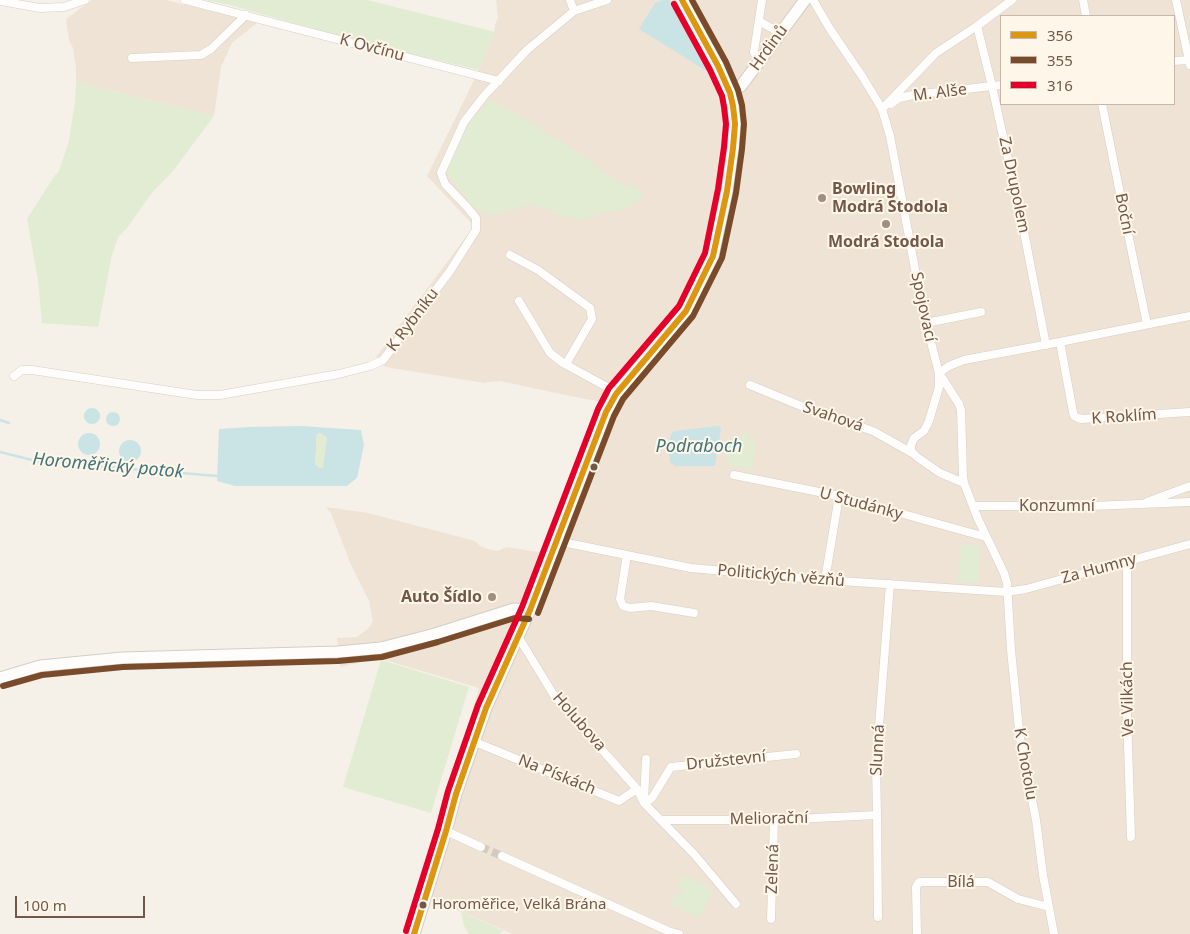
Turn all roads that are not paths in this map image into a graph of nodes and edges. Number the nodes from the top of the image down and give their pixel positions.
1 (85, 0) edge
2 (185, 0) edge
3 (570, 0) edge
4 (607, 0) edge
5 (682, 0) edge
6 (762, 0) edge
7 (805, 0) edge
8 (813, 0) edge
9 (1012, 0) edge
10 (1083, 0) edge
11 (1176, 0) edge
12 (0, 1) edge
13 (574, 11) junction
14 (246, 15) junction
15 (1086, 15) edge
16 (759, 21) junction
17 (977, 26) junction
18 (780, 33) junction
19 (132, 58) dead end
20 (1175, 61) edge
21 (759, 62) junction
22 (1190, 62) edge
23 (499, 81) junction
24 (1000, 85) edge
25 (992, 86) junction
26 (730, 93) junction
27 (1102, 105) edge
28 (882, 109) junction
29 (510, 255) dead end
30 (519, 301) dead end
31 (981, 312) dead end
32 (1190, 316) edge
33 (926, 323) junction
34 (1148, 324) junction
35 (1060, 342) junction
36 (1046, 345) junction
37 (566, 364) junction
38 (939, 373) junction
39 (14, 376) dead end
40 (750, 385) dead end
41 (616, 394) junction
42 (1190, 412) edge
43 (914, 454) junction
44 (734, 474) dead end
45 (964, 483) junction
46 (1190, 486) edge
47 (839, 496) junction
48 (1190, 502) edge
49 (1141, 504) junction
50 (974, 506) junction
51 (986, 537) junction
52 (557, 541) junction
53 (1190, 544) edge
54 (627, 555) junction
55 (1127, 561) junction
56 (825, 580) junction
57 (890, 584) junction
58 (1006, 592) junction
59 (530, 610) junction
60 (694, 613) dead end
61 (518, 638) junction
62 (0, 678) edge
63 (474, 742) junction
64 (796, 754) dead end
65 (646, 759) dead end
66 (637, 789) junction
67 (644, 803) junction
68 (877, 815) junction
69 (661, 820) junction
70 (774, 820) junction
71 (446, 831) junction
72 (1131, 837) dead end
73 (481, 847) tunnel mouth
74 (502, 856) tunnel mouth
75 (736, 904) dead end
76 (1050, 907) junction
77 (878, 917) dead end
78 (771, 919) dead end
79 (414, 934) edge
80 (679, 934) edge
81 (917, 934) edge
82 (1054, 934) edge

1 - 12 street
2 - 14 street, K Ovčínu
3 - 13 street
4 - 13 street, K Rybníku
5 - 26 main road
6 - 16 street
7 - 18 main road, Hrdinů
8 - 28 street, Spojovací
9 - 17 street
10 - 15 street
11 - 22 street
13 - 23 street, K Rybníku
14 - 19 street
14 - 23 street, K Ovčínu
16 - 18 street
16 - 21 street
17 - 25 street, Za Drupolem
17 - 28 street
18 - 21 main road, Hrdinů
20 - 22 street
21 - 26 main road, Hrdinů
23 - 39 street, K Rybníku
24 - 25 street, M. Alše
25 - 28 street, M. Alše
25 - 36 street, Za Drupolem
26 - 41 main road
27 - 34 street, Boční
28 - 33 street, Spojovací
29 - 37 street
30 - 37 street
31 - 33 street
32 - 34 street
33 - 38 street, Spojovací
34 - 35 street
35 - 36 street
35 - 42 street, K Roklím
36 - 38 street
37 - 41 street
38 - 43 street
38 - 45 street, Spojovací
40 - 43 street, Svahová
41 - 52 main road
43 - 45 street, Svahová
44 - 47 street, U Studánky
45 - 50 street, Spojovací
46 - 49 street, Konzumní
47 - 51 street, U Studánky
47 - 56 street
48 - 49 street, Konzumní
49 - 50 street, Konzumní
50 - 51 street, Spojovací
51 - 58 street, Spojovací
52 - 54 street, Politických vězňů
52 - 59 main road
53 - 55 street, Za Humny
54 - 56 street, Politických vězňů
54 - 60 street
55 - 58 street, Za Humny
55 - 72 street, Ve Vilkách
56 - 57 street, Politických vězňů
57 - 58 street, Politických vězňů
57 - 68 street, Slunná
58 - 76 street, K Chotolu
59 - 61 main road
59 - 62 main road
61 - 63 main road
61 - 66 street, Holubova
63 - 66 street, Na Pískách
63 - 71 main road
64 - 67 street, Družstevní
65 - 67 street
66 - 67 street, Holubova
67 - 69 street, Holubova
68 - 70 street, Meliorační
68 - 77 street, Slunná
69 - 70 street, Meliorační
69 - 75 street, Holubova
70 - 78 street, Zelená
71 - 73 street
71 - 79 main road
74 - 80 street
76 - 81 street, Bílá
76 - 82 street, K Chotolu

